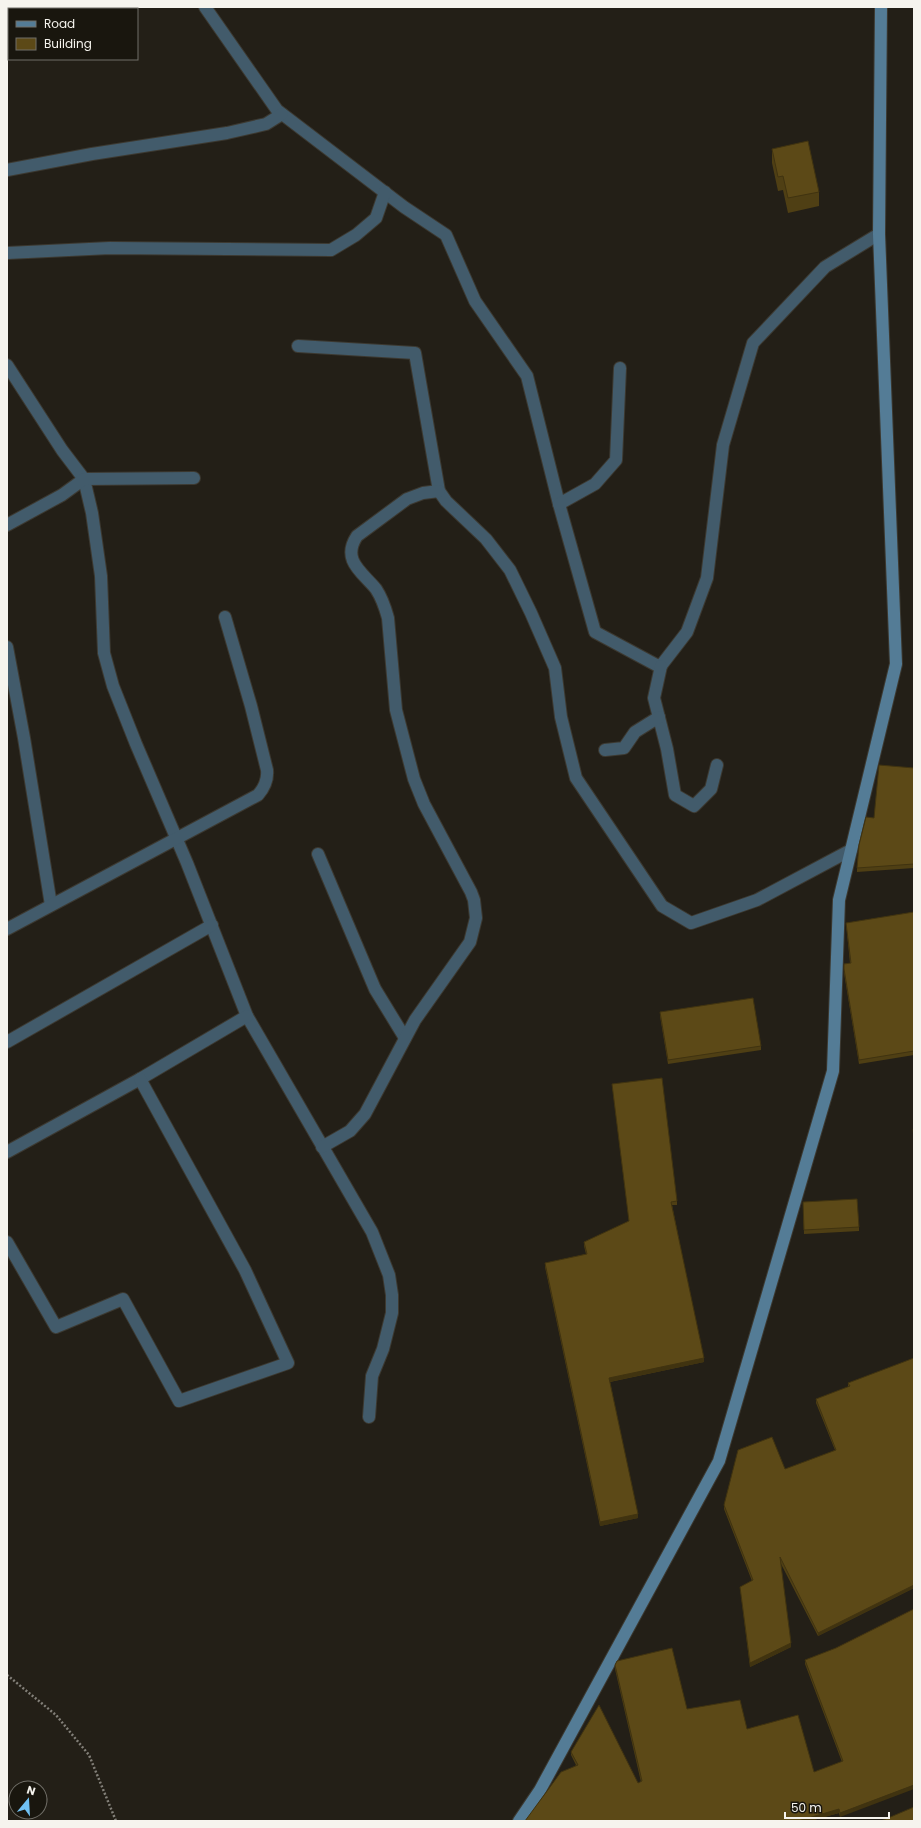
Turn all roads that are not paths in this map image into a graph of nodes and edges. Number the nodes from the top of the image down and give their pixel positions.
1 (205, 7) edge
2 (881, 7) edge
3 (282, 114) junction
4 (7, 170) edge
5 (385, 192) junction
6 (879, 234) junction
7 (7, 253) edge
8 (298, 346) dead end
9 (7, 365) edge
10 (620, 368) dead end
11 (194, 478) dead end
12 (84, 479) junction
13 (439, 491) junction
14 (559, 504) junction
15 (7, 525) edge
16 (225, 617) dead end
17 (7, 647) edge
18 (661, 666) junction
19 (659, 717) junction
20 (605, 750) dead end
21 (717, 765) dead end
22 (177, 837) junction
23 (851, 850) junction
24 (318, 854) dead end
25 (51, 905) junction
26 (212, 926) junction
27 (7, 929) edge
28 (247, 1016) junction
29 (405, 1038) junction
30 (7, 1042) edge
31 (140, 1079) junction
32 (322, 1147) junction
33 (7, 1152) edge
34 (7, 1242) edge
35 (369, 1417) dead end
36 (519, 1821) edge

1 - 3 street
2 - 6 street
3 - 4 street
3 - 5 street
5 - 7 street
5 - 14 street
6 - 18 street
6 - 23 street
8 - 13 street
9 - 12 street
10 - 14 street
11 - 12 street
12 - 15 street
12 - 22 street
13 - 23 street
13 - 29 street
14 - 18 street
16 - 22 street
17 - 25 street
18 - 19 street
19 - 20 street
19 - 21 street
22 - 25 street
22 - 26 street
23 - 36 street
24 - 29 street
25 - 27 street
26 - 28 street
26 - 30 street
28 - 31 street
28 - 32 street
29 - 32 street
31 - 33 street
31 - 34 street
32 - 35 street

